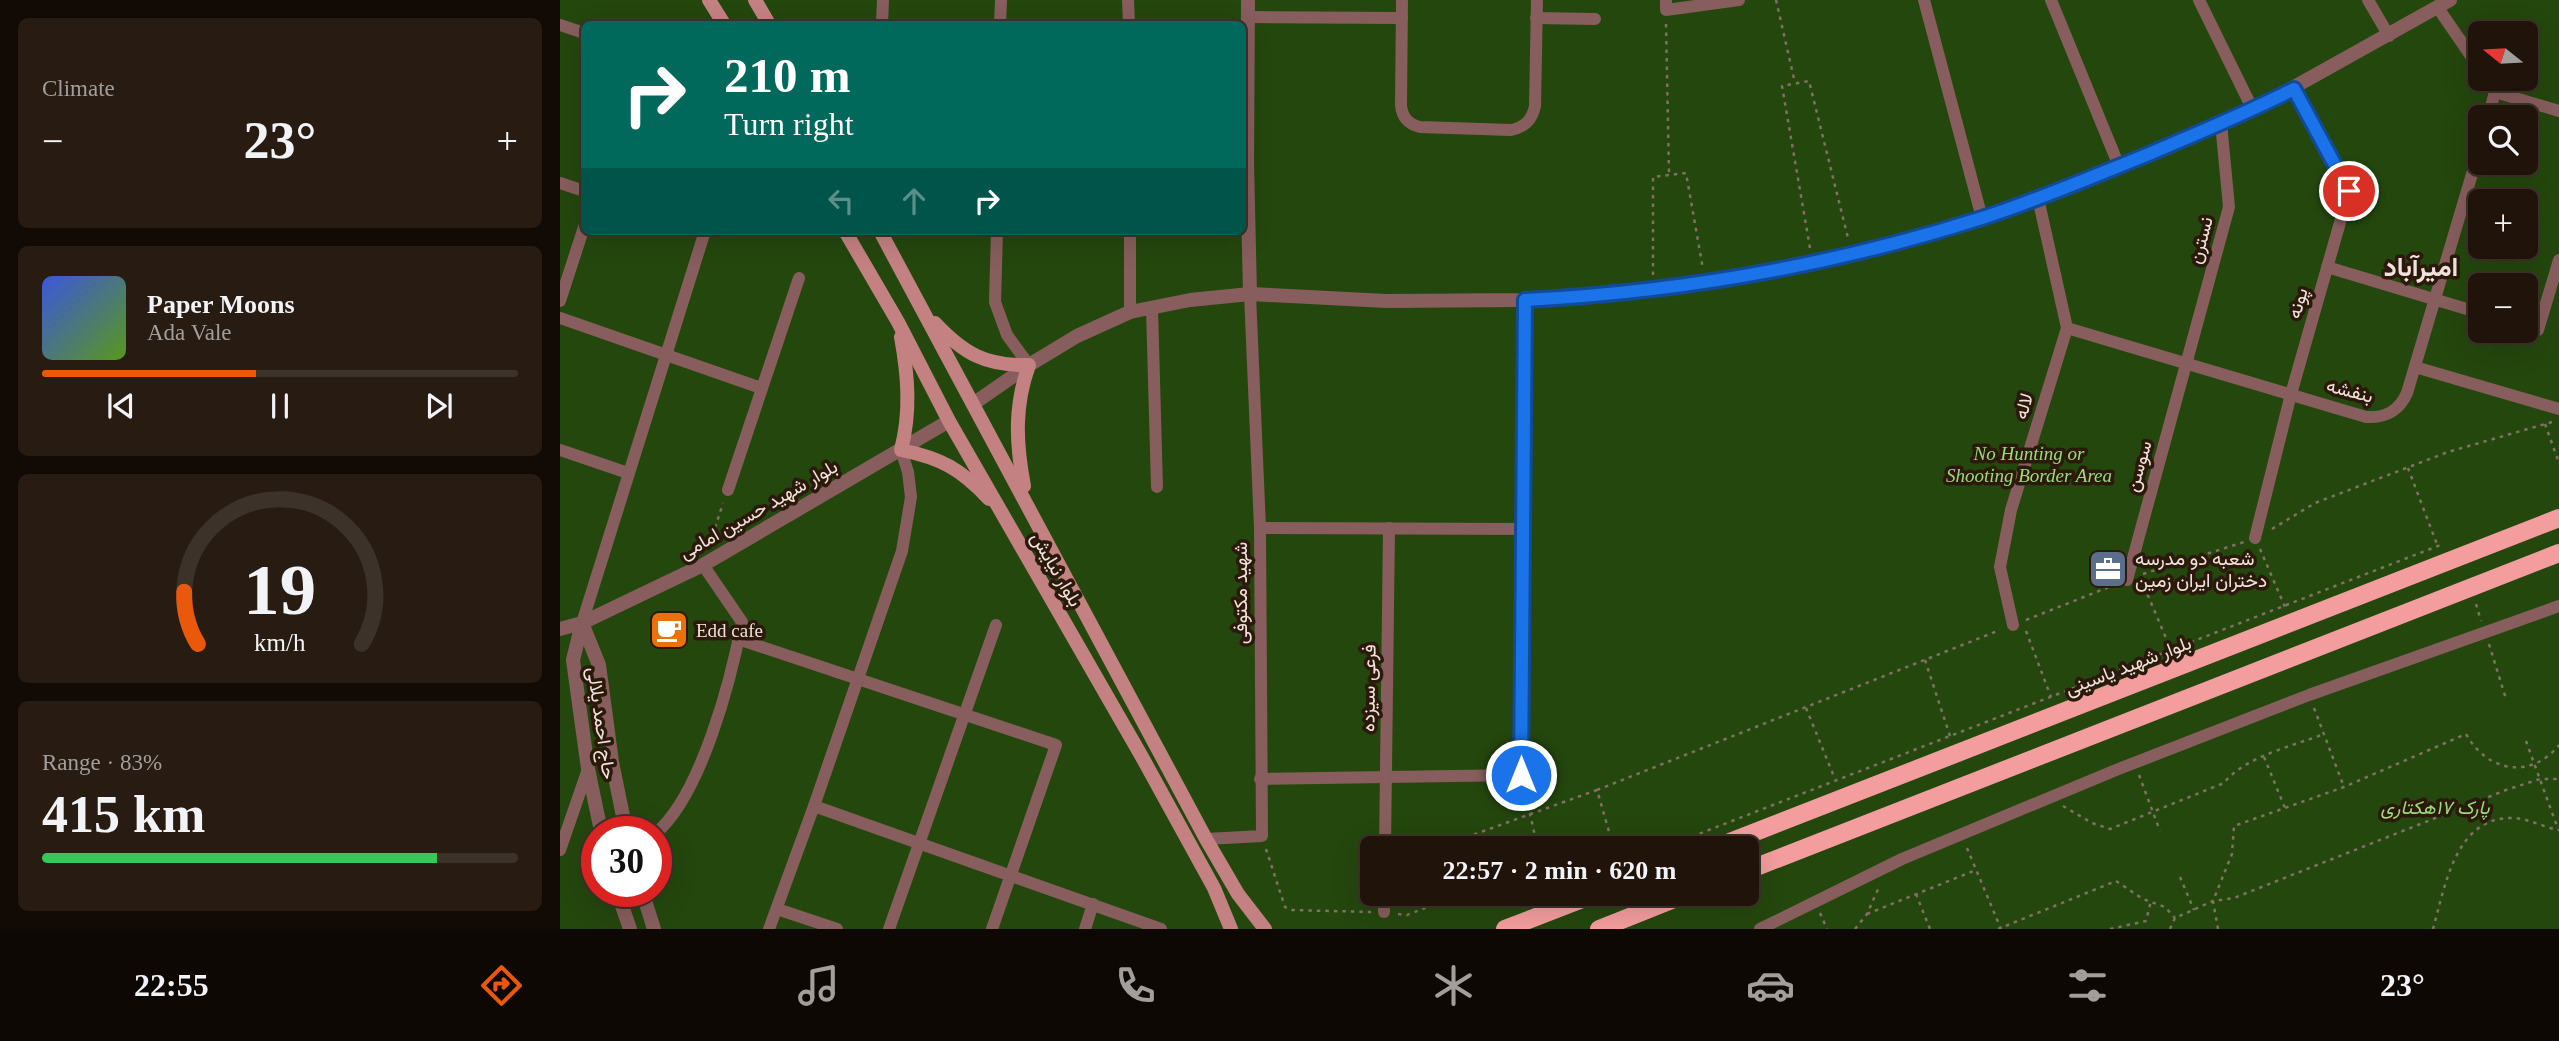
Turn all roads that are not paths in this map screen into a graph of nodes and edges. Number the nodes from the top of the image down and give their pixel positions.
1 (709, 0) edge
2 (755, 0) edge
3 (883, 0) edge
4 (1001, 0) edge
5 (1128, 0) edge
6 (1248, 0) edge
7 (1402, 0) edge
8 (1536, 0) edge
9 (1739, 0) edge
10 (1924, 0) edge
11 (2051, 0) edge
12 (2199, 0) edge
13 (2368, 0) edge
14 (2444, 4) edge
15 (1666, 5) edge
16 (1248, 17) junction
17 (1402, 18) junction
18 (1536, 18) junction
19 (1595, 19) dead end
20 (722, 21) edge
21 (767, 21) edge
22 (882, 21) edge
23 (1000, 21) edge
24 (1129, 21) edge
25 (560, 25) edge
26 (581, 32) edge
27 (2389, 36) junction
28 (2468, 47) edge
29 (2294, 89) junction
30 (2495, 92) joint
31 (2491, 105) edge
32 (2253, 110) junction
33 (2559, 111) edge
34 (2221, 123) junction
35 (2119, 166) junction
36 (2472, 175) edge
37 (560, 183) edge
38 (581, 190) edge
39 (2038, 198) junction
40 (1982, 218) junction
41 (581, 235) edge
42 (704, 235) edge
43 (847, 235) edge
44 (882, 235) edge
45 (997, 235) edge
46 (1130, 235) edge
47 (2559, 260) edge
48 (2327, 267) junction
49 (799, 278) dead end
50 (1250, 294) junction
51 (1525, 300) junction
52 (2435, 300) junction
53 (560, 301) edge
54 (1152, 307) junction
55 (921, 308) junction
56 (2468, 310) edge
57 (2538, 311) edge
58 (1130, 312) junction
59 (560, 318) edge
60 (898, 322) junction
61 (2067, 328) junction
62 (665, 355) junction
63 (2187, 363) junction
64 (1029, 365) junction
65 (2416, 367) junction
66 (761, 388) junction
67 (2291, 394) junction
68 (973, 404) junction
69 (2559, 409) edge
70 (949, 421) junction
71 (560, 450) edge
72 (901, 450) junction
73 (628, 473) junction
74 (1157, 487) dead end
75 (728, 490) road end
76 (1027, 501) junction
77 (1005, 516) junction
78 (2559, 518) edge
79 (1260, 528) junction
80 (1389, 528) junction
81 (1523, 529) junction
82 (2255, 538) road end
83 (2559, 553) edge
84 (703, 565) junction
85 (2127, 580) road end
86 (2559, 606) edge
87 (582, 623) junction
88 (996, 625) dead end
89 (2013, 625) road end
90 (560, 629) edge
91 (738, 639) junction
92 (858, 680) junction
93 (1137, 712) junction
94 (964, 715) junction
95 (1122, 722) junction
96 (1157, 748) junction
97 (1142, 757) junction
98 (588, 769) junction
99 (1386, 776) junction
100 (1260, 779) junction
101 (814, 806) junction
102 (598, 816) edge
103 (623, 816) edge
104 (672, 817) edge
105 (1385, 836) edge
106 (1746, 836) edge
107 (1206, 839) junction
108 (919, 843) junction
109 (560, 850) edge
110 (1759, 866) edge
111 (1011, 875) junction
112 (1093, 904) junction
113 (1384, 906) edge
114 (1564, 906) edge
115 (1657, 906) edge
116 (622, 907) edge
117 (647, 907) edge
118 (777, 909) junction
119 (1384, 912) road end
120 (630, 929) edge
121 (654, 929) edge
122 (769, 929) edge
123 (837, 929) edge
124 (889, 929) edge
125 (992, 929) edge
126 (1085, 929) edge
127 (1161, 929) edge
128 (1231, 929) edge
129 (1265, 929) edge
130 (1505, 929) edge
131 (1599, 929) edge
132 (1760, 929) edge

1 - 20 main road
2 - 21 main road
3 - 22 street
4 - 23 street
5 - 24 street
6 - 16 street
7 - 17 street
8 - 18 street
9 - 15 street
10 - 40 street
11 - 35 street
12 - 32 street
13 - 27 street
14 - 27 street
14 - 28 street
16 - 17 street
16 - 50 street
17 - 18 street
18 - 19 street
25 - 26 street
27 - 29 street
29 - 32 street
29 - 48 street, پونه
30 - 31 street
30 - 33 street
32 - 34 street
34 - 35 street
34 - 63 street, نسترن
35 - 39 street
36 - 52 street, بنفشه
37 - 38 street
39 - 40 street
39 - 61 street, لاله
40 - 51 street
41 - 53 street
42 - 62 street
43 - 60 main road, بلوار نیایش
44 - 55 main road, بلوار نیایش
45 - 64 street
46 - 58 street
47 - 57 street
48 - 52 street
48 - 67 street, پونه
49 - 66 street
50 - 51 street
50 - 54 street
50 - 79 street, شهید مکتوفی
51 - 81 street
52 - 56 street
52 - 65 street, بنفشه
54 - 58 street
54 - 74 street
55 - 64 main road
55 - 68 main road, بلوار نیایش
58 - 64 street
59 - 62 street
60 - 70 main road, بلوار نیایش
60 - 72 main road
61 - 63 street, بنفشه
61 - 89 street, لاله
62 - 66 street
62 - 73 street
63 - 67 street, بنفشه
63 - 85 street, سوسن
64 - 68 street
64 - 76 main road
65 - 67 street, بنفشه
65 - 69 street
66 - 75 street
67 - 82 street, پونه
68 - 76 main road, بلوار نیایش
70 - 72 street, بلوار شهید حسین امامی
70 - 77 main road, بلوار نیایش
71 - 73 street
72 - 77 main road
72 - 84 street, بلوار شهید حسین امامی
72 - 92 street
73 - 87 street
76 - 93 main road, بلوار نیایش
77 - 95 main road, بلوار نیایش
78 - 106 main road, بلوار شهید یاسینی
79 - 80 street
79 - 100 street, شهید مکتوفی
80 - 81 street
80 - 99 street, فرعی سیزده
81 - 99 street
83 - 110 main road
84 - 87 street, بلوار شهید حسین امامی
84 - 91 street
86 - 132 street
87 - 90 street, بلوار شهید حسین امامی
87 - 98 street, حاج احمد یلالی
87 - 103 street, حاج احمد یلالی
88 - 94 street
91 - 92 street
91 - 104 street
92 - 94 street
92 - 101 street
93 - 95 main road
93 - 96 main road, بلوار نیایش
94 - 108 street
94 - 111 street
95 - 97 main road, بلوار نیایش
96 - 97 main road
96 - 107 main road, بلوار نیایش
97 - 128 main road, بلوار نیایش
98 - 102 street, حاج احمد یلالی
98 - 109 street
99 - 100 street
99 - 105 street, فرعی سیزده
100 - 107 street, شهید مکتوفی
101 - 108 street
101 - 118 street
107 - 129 main road, بلوار نیایش
108 - 111 street
108 - 124 street
111 - 112 street
111 - 125 street
112 - 126 street
112 - 127 street
113 - 119 street
114 - 130 main road
115 - 131 main road
116 - 120 street
117 - 121 street
118 - 122 street
118 - 123 street

